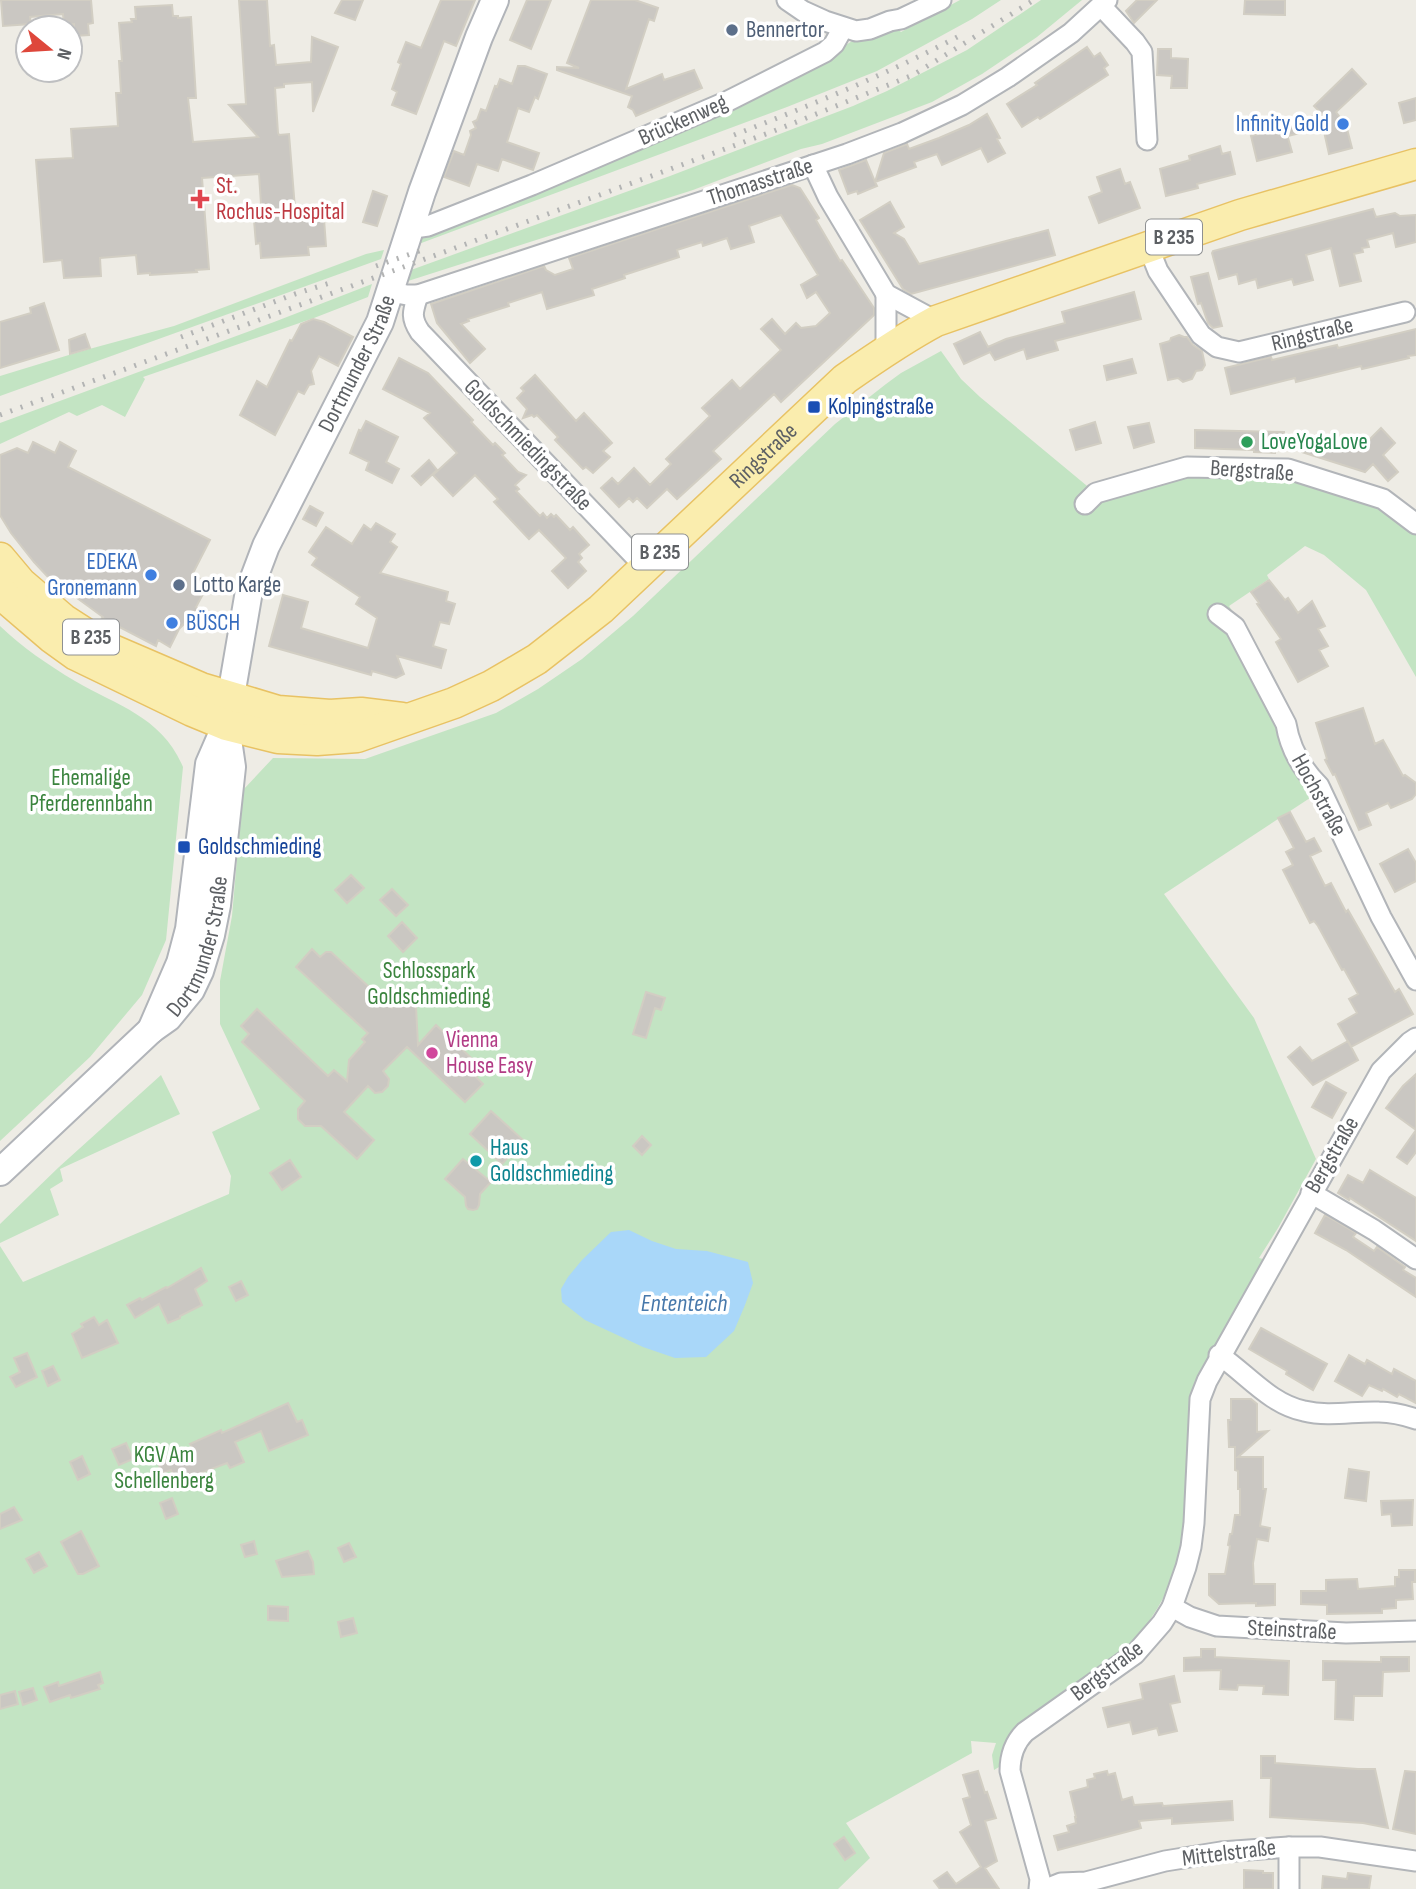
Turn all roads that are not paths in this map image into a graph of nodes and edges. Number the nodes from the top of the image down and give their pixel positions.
1 (495, 0) edge
2 (787, 0) edge
3 (941, 0) edge
4 (1104, 3) edge
5 (843, 28) junction
6 (1147, 140) dead end
7 (1416, 164) edge
8 (813, 165) junction
9 (411, 224) junction
10 (1149, 246) junction
11 (391, 292) junction
12 (886, 294) junction
13 (418, 295) junction
14 (1405, 312) dead end
15 (936, 321) junction
16 (380, 322) junction
17 (417, 327) junction
18 (886, 349) junction
19 (1085, 504) dead end
20 (1416, 524) edge
21 (0, 558) edge
22 (645, 567) junction
23 (0, 590) edge
24 (1218, 614) dead end
25 (229, 712) junction
26 (1416, 980) edge
27 (1416, 1038) edge
28 (0, 1172) edge
29 (1311, 1193) junction
30 (1416, 1259) edge
31 (1219, 1355) junction
32 (1416, 1419) edge
33 (1172, 1607) junction
34 (1416, 1631) edge
35 (1289, 1847) junction
36 (1416, 1861) edge
37 (1039, 1889) edge
38 (1046, 1889) edge
39 (1289, 1889) edge

1 - 9 street, Dortmunder Straße
2 - 5 street
3 - 5 street
4 - 6 street, Thomasstraße
4 - 8 street, Thomasstraße
5 - 9 street, Brückenweg
7 - 10 main road, Ringstraße / B 235
8 - 12 street
8 - 13 street, Thomasstraße
9 - 11 street, Dortmunder Straße
10 - 14 street, Ringstraße
10 - 15 main road, Ringstraße / B 235
11 - 13 street, Thomasstraße
11 - 16 street, Dortmunder Straße
12 - 15 street
12 - 18 street
13 - 17 street
15 - 18 main road, Ringstraße / B 235
16 - 17 street
16 - 25 street, Dortmunder Straße
17 - 22 street, Goldschmiedingstraße
18 - 22 main road, Ringstraße / B 235
19 - 20 street, Bergstraße
21 - 25 main road, B 235
22 - 25 main road, Ringstraße / B 235
23 - 25 main road, B 235
24 - 26 street, Hochstraße
25 - 28 street, Dortmunder Straße
27 - 29 street, Bergstraße
29 - 30 street
29 - 31 street, Bergstraße
31 - 32 street
31 - 33 street, Bergstraße
33 - 34 street, Steinstraße
33 - 37 street, Bergstraße
35 - 36 street, Mittelstraße
35 - 38 street, Mittelstraße
35 - 39 street

